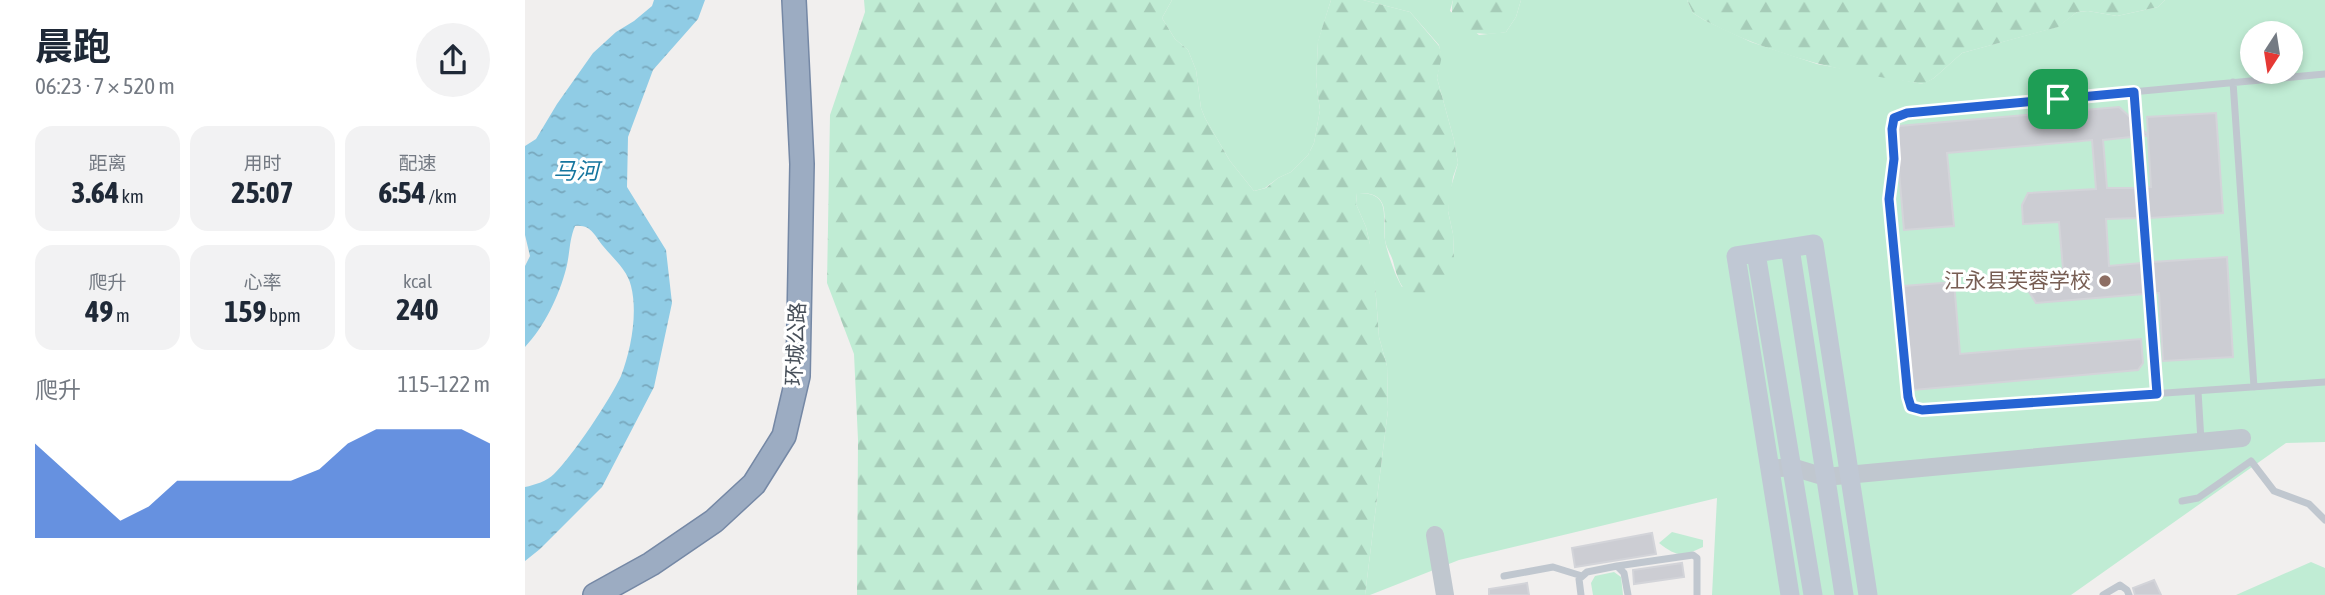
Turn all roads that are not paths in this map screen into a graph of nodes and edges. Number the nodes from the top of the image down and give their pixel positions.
1 (795, 0) edge
2 (2325, 74) edge
3 (2233, 82) junction
4 (2134, 92) junction
5 (1790, 248) junction
6 (1758, 262) junction
7 (1823, 302) junction
8 (1749, 341) junction
9 (2325, 382) edge
10 (1811, 387) junction
11 (2254, 387) junction
12 (2198, 391) junction
13 (2157, 394) junction
14 (2242, 438) dead end
15 (2201, 442) junction
16 (1792, 467) junction
17 (1770, 469) junction
18 (1849, 474) junction
19 (1825, 477) junction
20 (2182, 501) dead end
21 (2325, 520) edge
22 (1435, 535) dead end
23 (1617, 566) junction
24 (1504, 576) dead end
25 (1582, 576) junction
26 (595, 595) edge
27 (1445, 595) edge
28 (1581, 595) edge
29 (1628, 595) edge
30 (1697, 595) edge
31 (1790, 595) edge
32 (1813, 595) edge
33 (1844, 595) edge
34 (1868, 595) edge
35 (2103, 595) edge
36 (2129, 595) edge

1 - 26 highway, 环城公路
2 - 3 lane
3 - 4 lane
3 - 11 lane
4 - 13 lane
4 - 13 lane
5 - 6 main road
5 - 7 main road
5 - 10 main road
6 - 8 main road
6 - 8 main road
6 - 16 main road
7 - 10 main road
7 - 18 main road
8 - 17 main road
9 - 11 lane
10 - 19 main road
11 - 12 lane
12 - 13 lane
12 - 15 lane
14 - 15 street
15 - 18 street
16 - 17 street
16 - 19 street
16 - 32 main road
17 - 31 main road
18 - 19 street
18 - 34 main road
19 - 33 main road
20 - 21 lane
22 - 27 street
23 - 25 lane
23 - 29 lane
23 - 30 lane
24 - 25 lane
25 - 28 lane
35 - 36 lane

